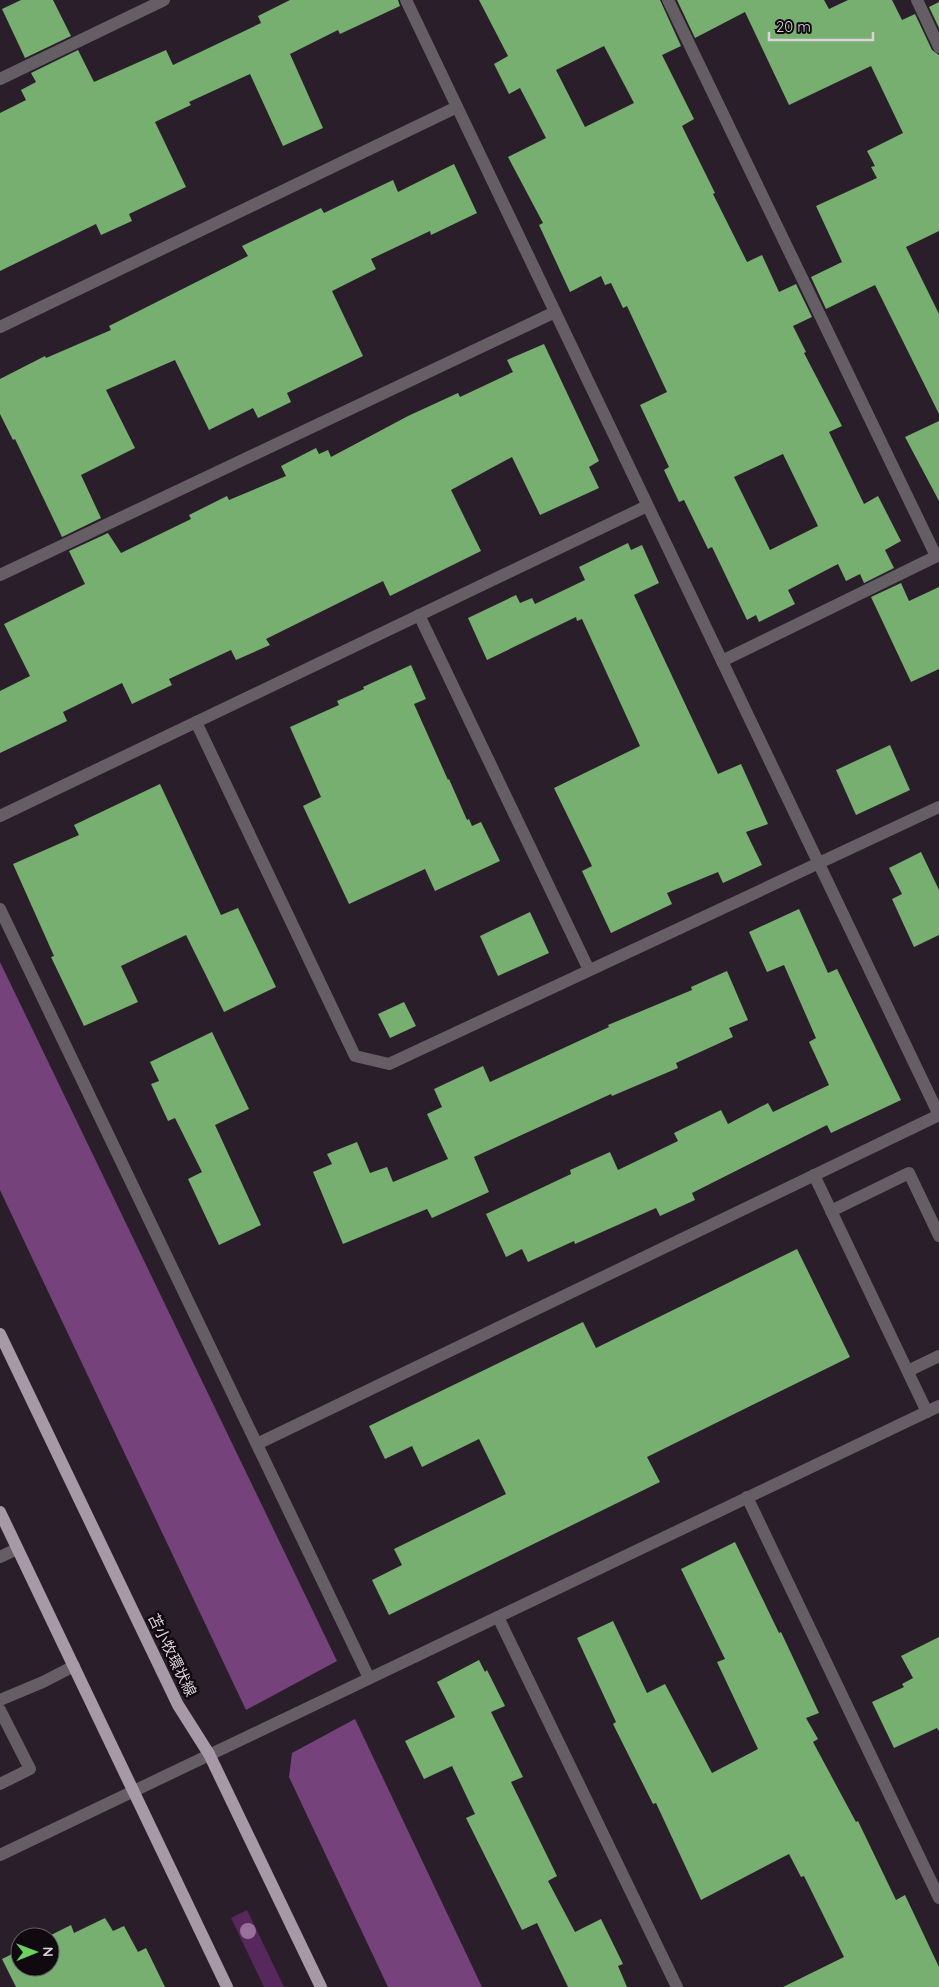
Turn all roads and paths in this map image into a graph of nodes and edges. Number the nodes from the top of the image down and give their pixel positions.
1 (164, 0) edge
2 (406, 0) edge
3 (668, 0) edge
4 (917, 0) edge
5 (939, 47) edge
6 (0, 79) edge
7 (457, 108) junction
8 (555, 312) junction
9 (0, 326) edge
10 (647, 506) junction
11 (938, 555) edge
12 (0, 575) edge
13 (419, 615) junction
14 (722, 660) junction
15 (196, 722) junction
16 (939, 807) edge
17 (0, 816) edge
18 (819, 864) junction
19 (0, 909) edge
20 (589, 970) junction
21 (939, 1115) edge
22 (814, 1175) junction
23 (831, 1211) junction
24 (939, 1236) edge
25 (0, 1334) edge
26 (939, 1356) edge
27 (908, 1371) junction
28 (939, 1406) edge
29 (927, 1412) junction
30 (257, 1444) junction
31 (747, 1498) junction
32 (0, 1512) edge
33 (18, 1549) junction
34 (0, 1557) edge
35 (498, 1617) junction
36 (74, 1666) junction
37 (369, 1678) junction
38 (0, 1700) edge
39 (0, 1710) edge
40 (209, 1754) junction
41 (0, 1784) edge
42 (134, 1791) junction
43 (0, 1854) edge
44 (939, 1898) edge
45 (227, 1987) edge
46 (321, 1987) edge
47 (677, 1987) edge

1 - 6 street
2 - 7 street
3 - 11 street
4 - 5 street
7 - 8 street
7 - 9 street
8 - 10 street
8 - 12 street
10 - 13 street
10 - 14 street
11 - 14 street
13 - 15 street
13 - 20 street
14 - 18 street
15 - 17 street
15 - 20 street
16 - 18 street
18 - 20 street
18 - 21 street
19 - 30 street
21 - 22 street
22 - 23 street
22 - 30 street
23 - 24 street
23 - 27 street
25 - 40 main road, 苫小牧環状線
26 - 27 street
27 - 29 street
28 - 29 street
29 - 31 street
30 - 37 street
31 - 35 street
31 - 44 street
32 - 33 main road
33 - 34 street
33 - 36 main road
35 - 37 street
35 - 47 street
36 - 38 street
36 - 42 main road
37 - 40 street
39 - 41 street
40 - 42 street
40 - 46 main road, 苫小牧環状線
42 - 43 street
42 - 45 main road

